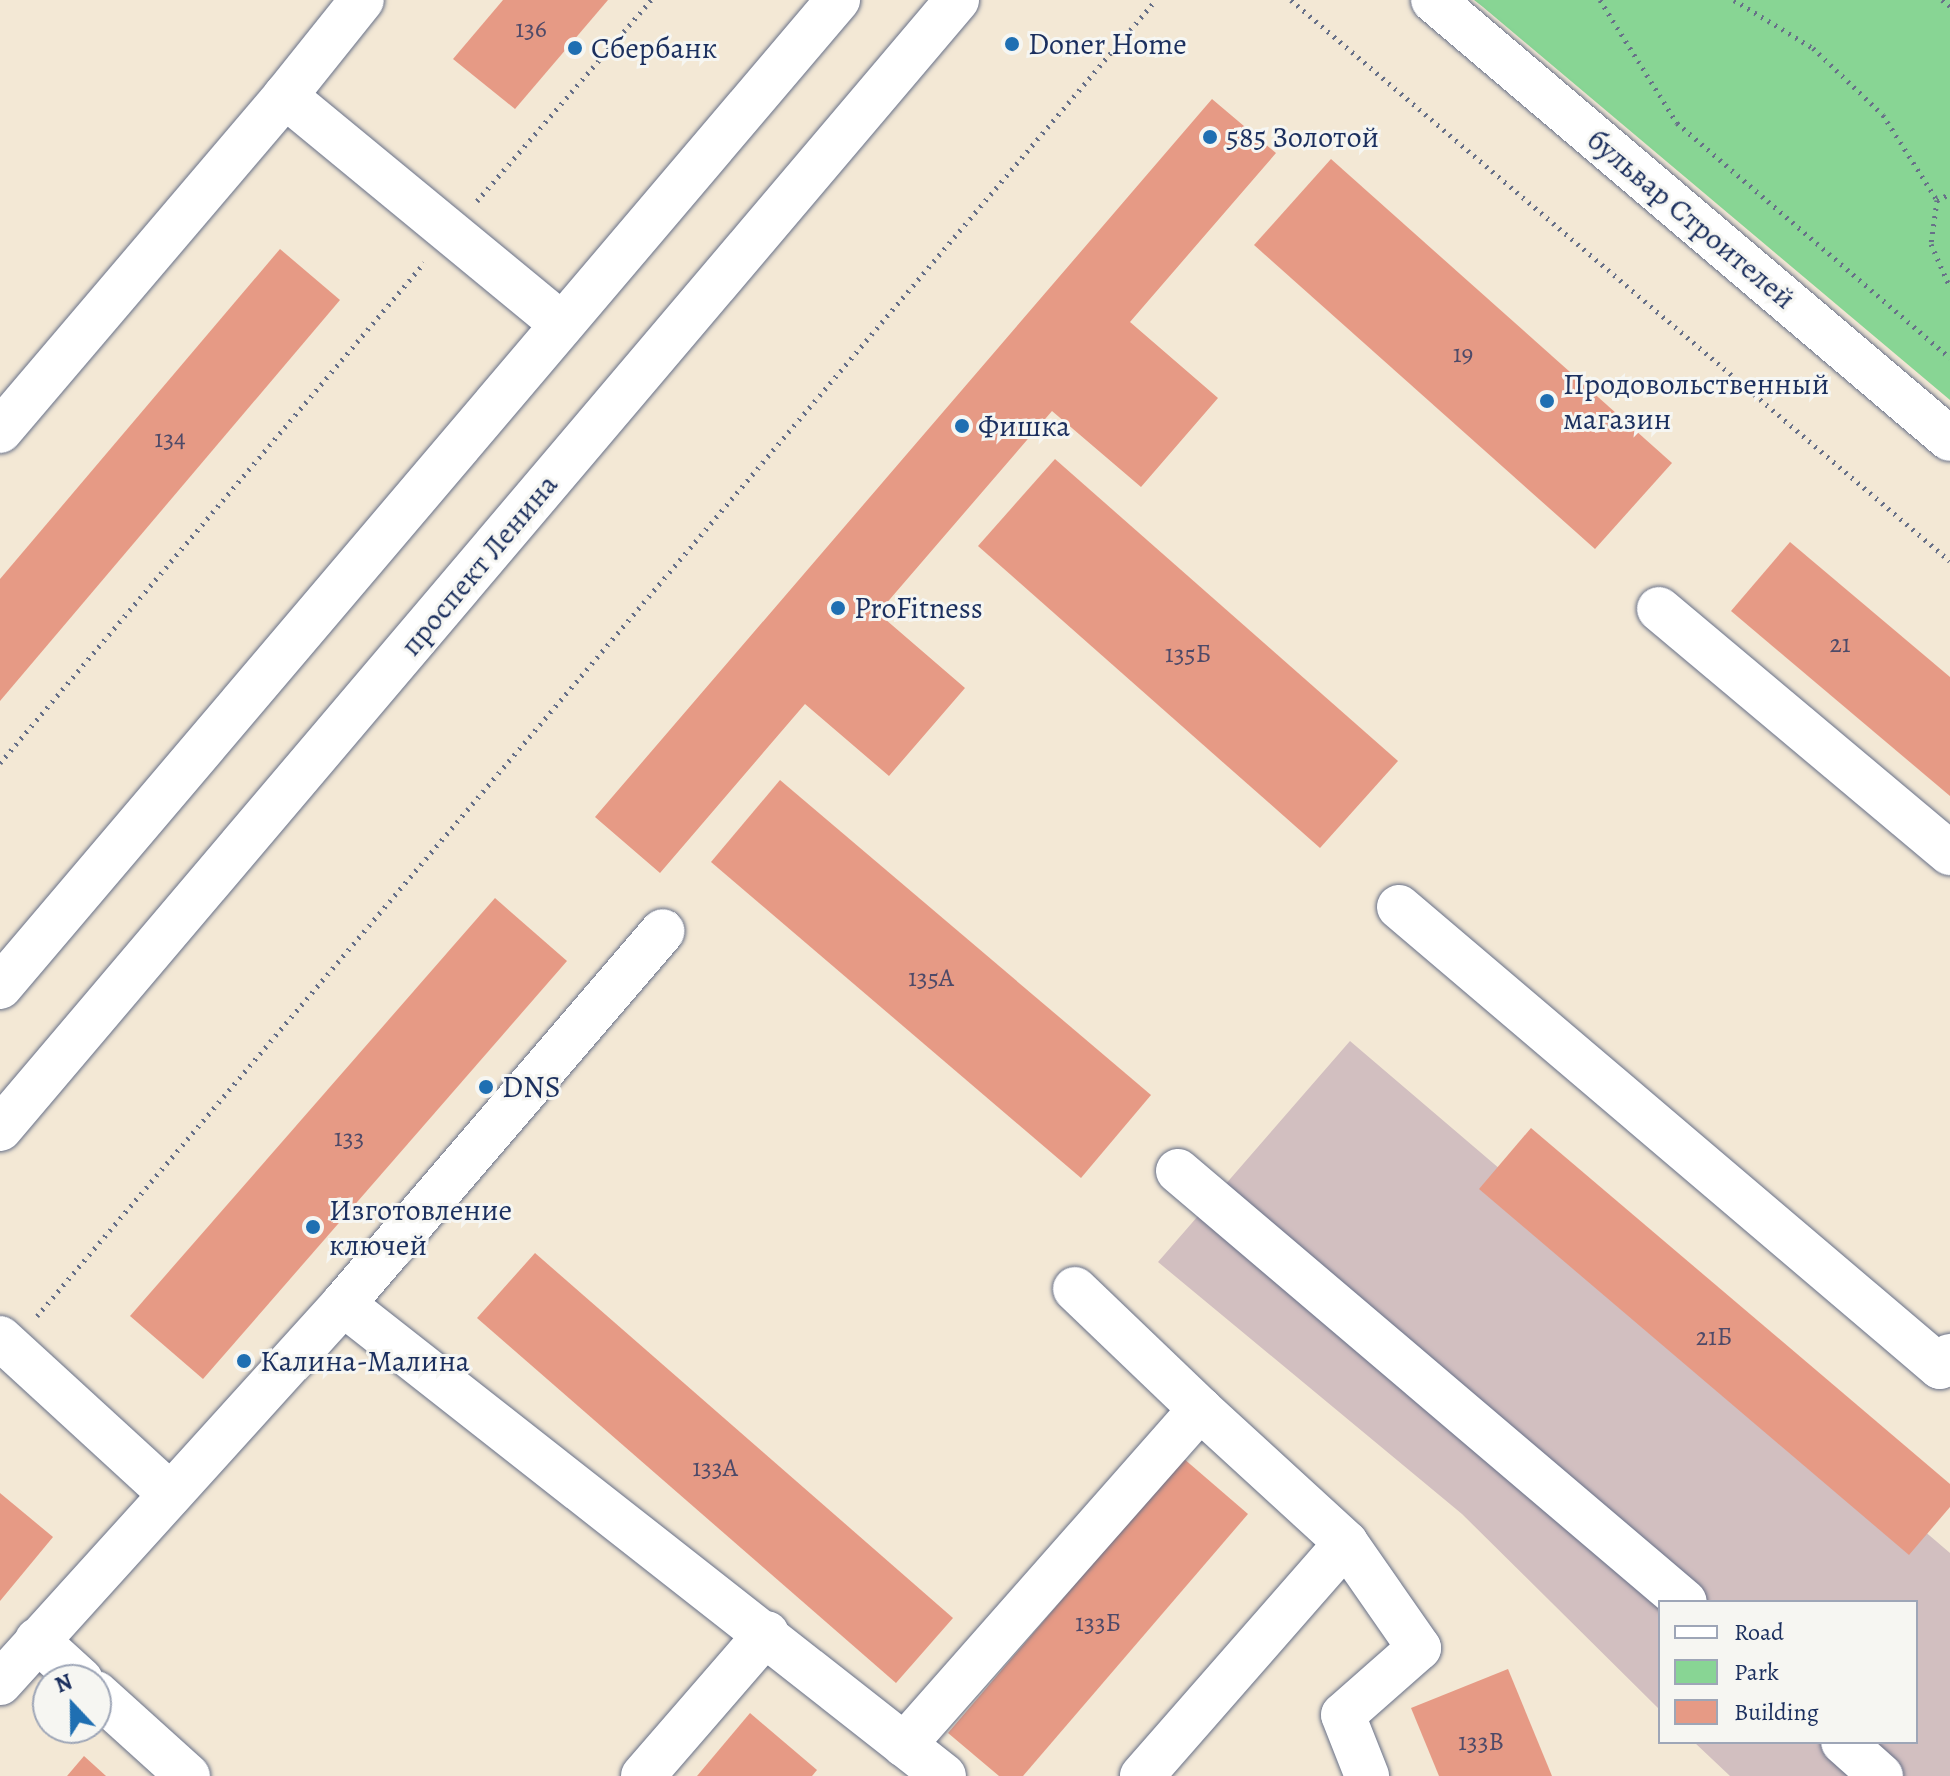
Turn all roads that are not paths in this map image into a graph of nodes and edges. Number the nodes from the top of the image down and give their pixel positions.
1 (362, 0) edge
2 (838, 0) edge
3 (957, 0) edge
4 (1433, 0) edge
5 (285, 96) junction
6 (562, 324) junction
7 (0, 431) edge
8 (1950, 439) edge
9 (1659, 609) dead end
10 (1950, 853) edge
11 (1399, 907) dead end
12 (663, 931) dead end
13 (0, 987) edge
14 (0, 1129) edge
15 (1178, 1171) dead end
16 (1075, 1289) dead end
17 (343, 1304) junction
18 (5, 1342) edge
19 (1950, 1356) edge
20 (1200, 1409) junction
21 (170, 1494) junction
22 (1346, 1543) junction
23 (1683, 1600) edge
24 (767, 1633) junction
25 (37, 1640) junction
26 (63, 1664) edge
27 (0, 1683) edge
28 (112, 1707) edge
29 (1845, 1744) edge
30 (904, 1745) junction
31 (188, 1776) edge
32 (643, 1776) edge
33 (944, 1776) edge
34 (1142, 1776) edge
35 (1367, 1776) edge
36 (1881, 1776) edge

1 - 5 main road
2 - 6 main road
3 - 14 main road, проспект Ленина
4 - 8 main road, бульвар Строителей
5 - 6 main road
5 - 7 main road
6 - 13 main road
9 - 10 main road
11 - 19 main road
12 - 17 main road
15 - 23 main road
16 - 20 main road
17 - 21 main road
17 - 24 main road
18 - 21 main road
20 - 22 main road
20 - 30 main road
21 - 25 main road
22 - 34 main road
22 - 35 main road
24 - 30 main road
24 - 32 main road
25 - 26 main road
25 - 27 main road
28 - 31 main road
29 - 36 main road
30 - 33 main road

